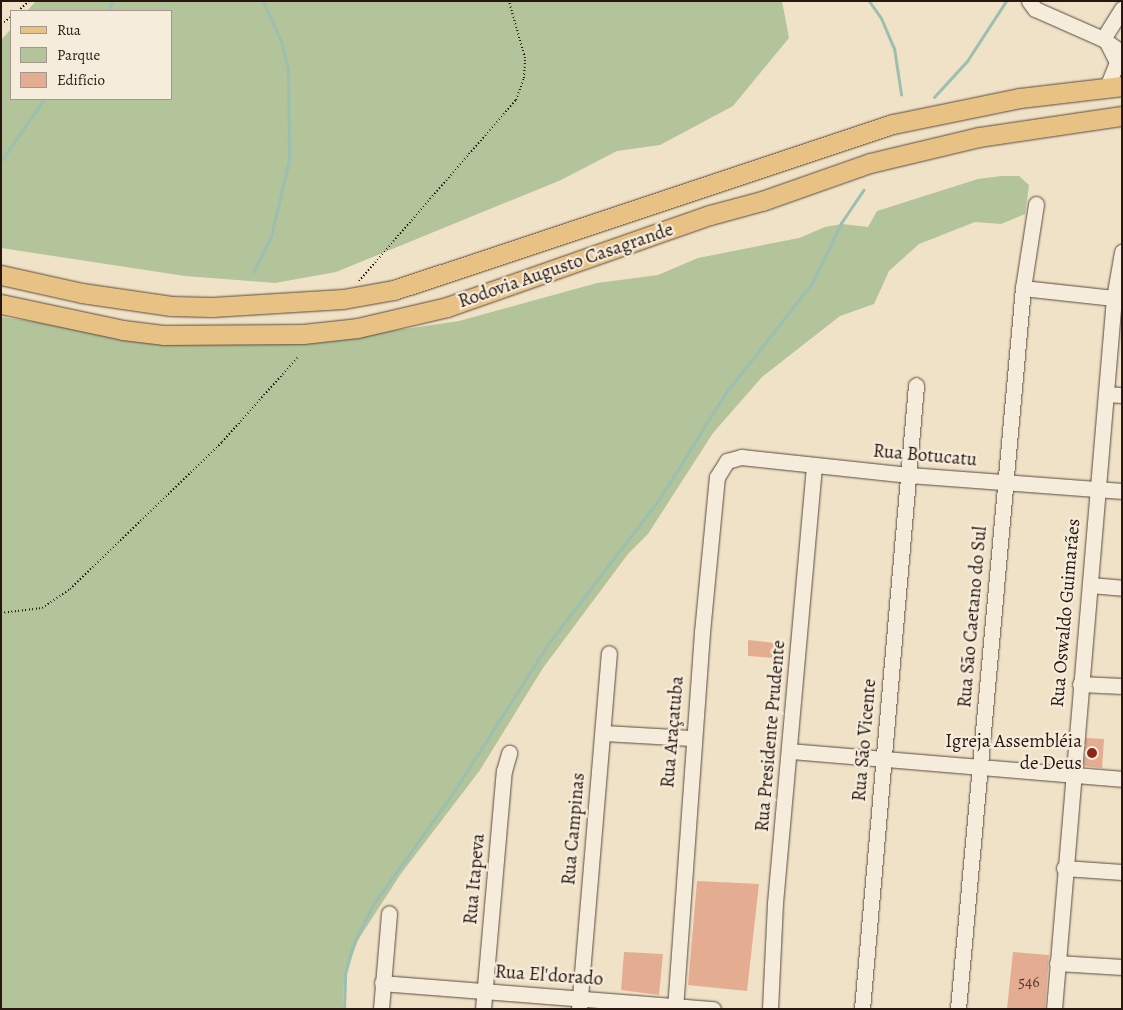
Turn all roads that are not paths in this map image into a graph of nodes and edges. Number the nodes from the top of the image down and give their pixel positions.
1 (1032, 5) edge
2 (1122, 9) edge
3 (1104, 40) junction
4 (1120, 57) edge
5 (1114, 87) edge
6 (1122, 116) edge
7 (1036, 204) dead end
8 (1122, 252) edge
9 (1, 275) edge
10 (1023, 288) junction
11 (1118, 298) edge
12 (1, 304) edge
13 (916, 385) dead end
14 (1106, 394) junction
15 (1122, 395) edge
16 (727, 461) joint
17 (814, 466) junction
18 (909, 475) junction
19 (1005, 482) junction
20 (1098, 489) junction
21 (1122, 491) edge
22 (1090, 585) junction
23 (1122, 588) edge
24 (609, 653) dead end
25 (1080, 684) junction
26 (1122, 686) edge
27 (603, 733) junction
28 (692, 738) junction
29 (790, 751) junction
30 (509, 753) dead end
31 (883, 757) junction
32 (979, 767) junction
33 (1072, 775) junction
34 (1122, 779) edge
35 (1064, 868) junction
36 (1122, 872) edge
37 (389, 913) dead end
38 (1058, 963) junction
39 (1122, 968) edge
40 (382, 983) junction
41 (485, 991) junction
42 (580, 1004) edge
43 (675, 1007) edge
44 (381, 1009) edge
45 (484, 1009) edge
46 (712, 1009) edge
47 (770, 1009) edge
48 (862, 1009) edge
49 (958, 1009) edge
50 (1054, 1009) edge

1 - 3 street
2 - 3 street
3 - 4 street
4 - 5 street
5 - 9 main road
6 - 12 main road, Rodovia Augusto Casagrande
7 - 10 street, Rua São Caetano do Sul
8 - 11 street, Rua Oswaldo Guimarães
10 - 11 street
10 - 19 street, Rua São Caetano do Sul
11 - 14 street, Rua Oswaldo Guimarães
13 - 18 street, Rua São Vicente
14 - 15 street
14 - 20 street, Rua Oswaldo Guimarães
16 - 17 street, Rua Botucatu
16 - 28 street, Rua Araçatuba
17 - 18 street, Rua Botucatu
17 - 29 street, Rua Presidente Prudente
18 - 19 street, Rua Botucatu
18 - 31 street, Rua São Vicente
19 - 20 street, Rua Botucatu
19 - 32 street, Rua São Caetano do Sul
20 - 21 street, Rua Botucatu
20 - 22 street, Rua Oswaldo Guimarães
22 - 23 street
22 - 25 street, Rua Oswaldo Guimarães
24 - 27 street, Rua Campinas
25 - 26 street
25 - 33 street, Rua Oswaldo Guimarães
27 - 28 street
27 - 42 street, Rua Campinas
28 - 43 street, Rua Araçatuba
29 - 31 street
29 - 47 street, Rua Presidente Prudente
30 - 41 street, Rua Itapeva
31 - 32 street
31 - 48 street, Rua São Vicente
32 - 33 street
32 - 49 street, Rua São Caetano do Sul
33 - 34 street
33 - 35 street, Rua Oswaldo Guimarães
35 - 36 street
35 - 38 street, Rua Oswaldo Guimarães
37 - 40 street
38 - 39 street
38 - 50 street, Rua Oswaldo Guimarães
40 - 41 street, Rua El'dorado
40 - 44 street
41 - 42 street, Rua El'dorado
41 - 45 street, Rua Itapeva
42 - 43 street, Rua El'dorado
43 - 46 street, Rua El'dorado

